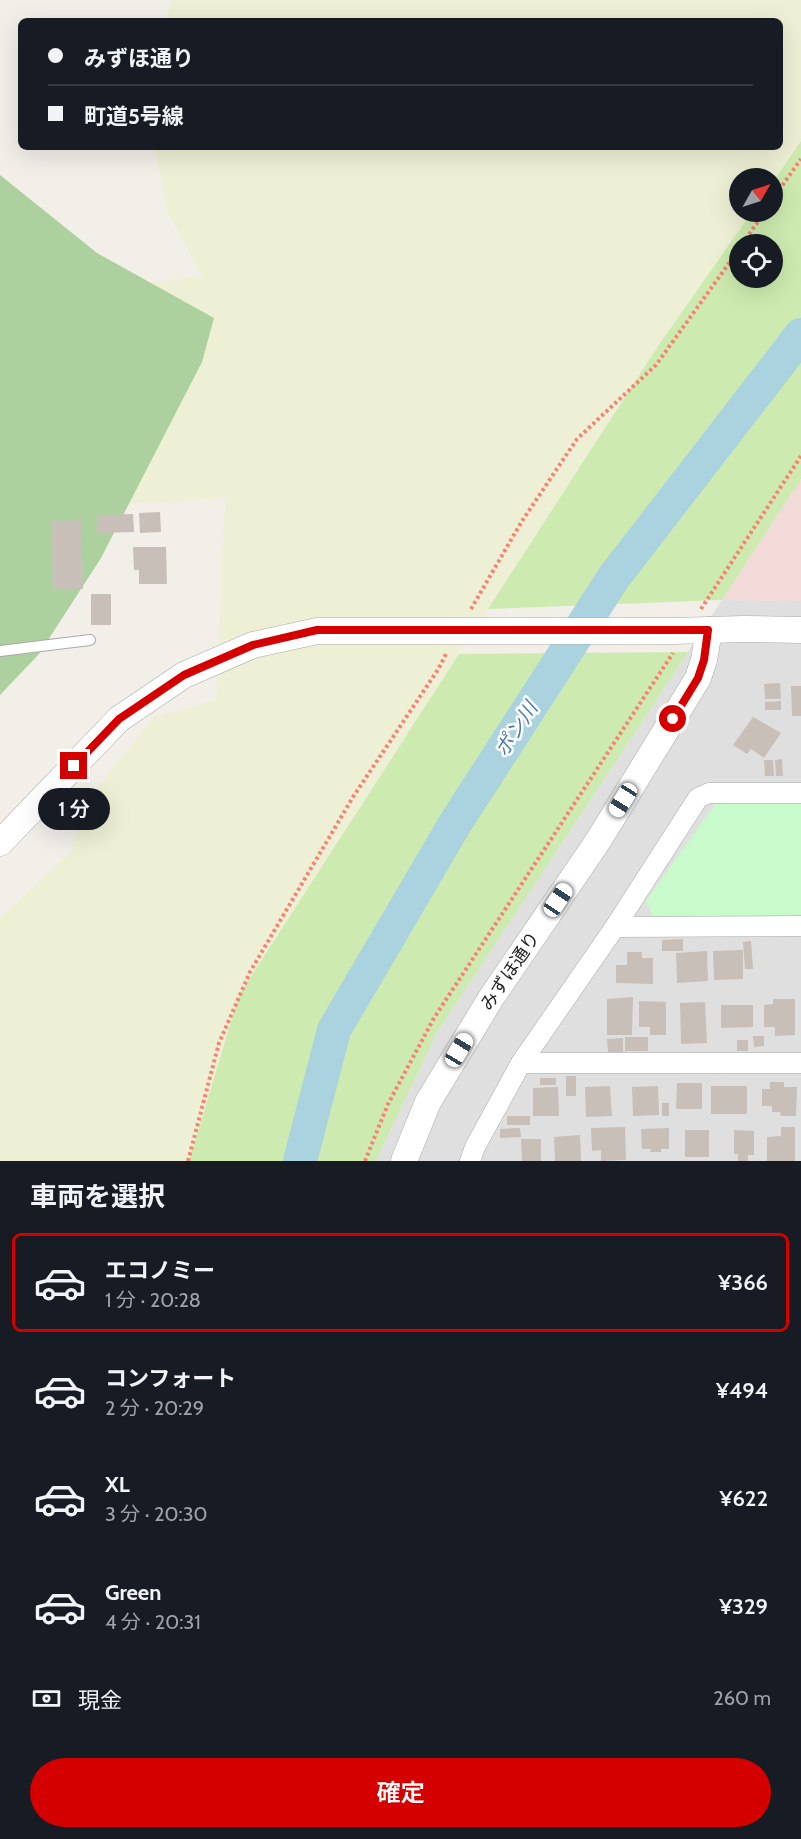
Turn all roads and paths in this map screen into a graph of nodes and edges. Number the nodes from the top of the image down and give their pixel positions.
1 (801, 159) edge
2 (783, 184) edge
3 (729, 263) edge
4 (801, 456) edge
5 (459, 630) junction
6 (690, 630) junction
7 (801, 630) edge
8 (90, 640) dead end
9 (0, 651) edge
10 (801, 793) edge
11 (0, 843) edge
12 (801, 926) edge
13 (615, 927) junction
14 (521, 1063) junction
15 (801, 1063) edge
16 (188, 1161) edge
17 (365, 1161) edge
18 (404, 1161) edge
19 (471, 1161) edge

1 - 2 path
3 - 5 path
4 - 6 path
5 - 6 street
5 - 11 street
5 - 16 path
6 - 7 street
6 - 17 path
6 - 18 street, みずほ通り
8 - 9 lane
10 - 13 street
12 - 13 street
13 - 14 street
14 - 15 street
14 - 19 street

